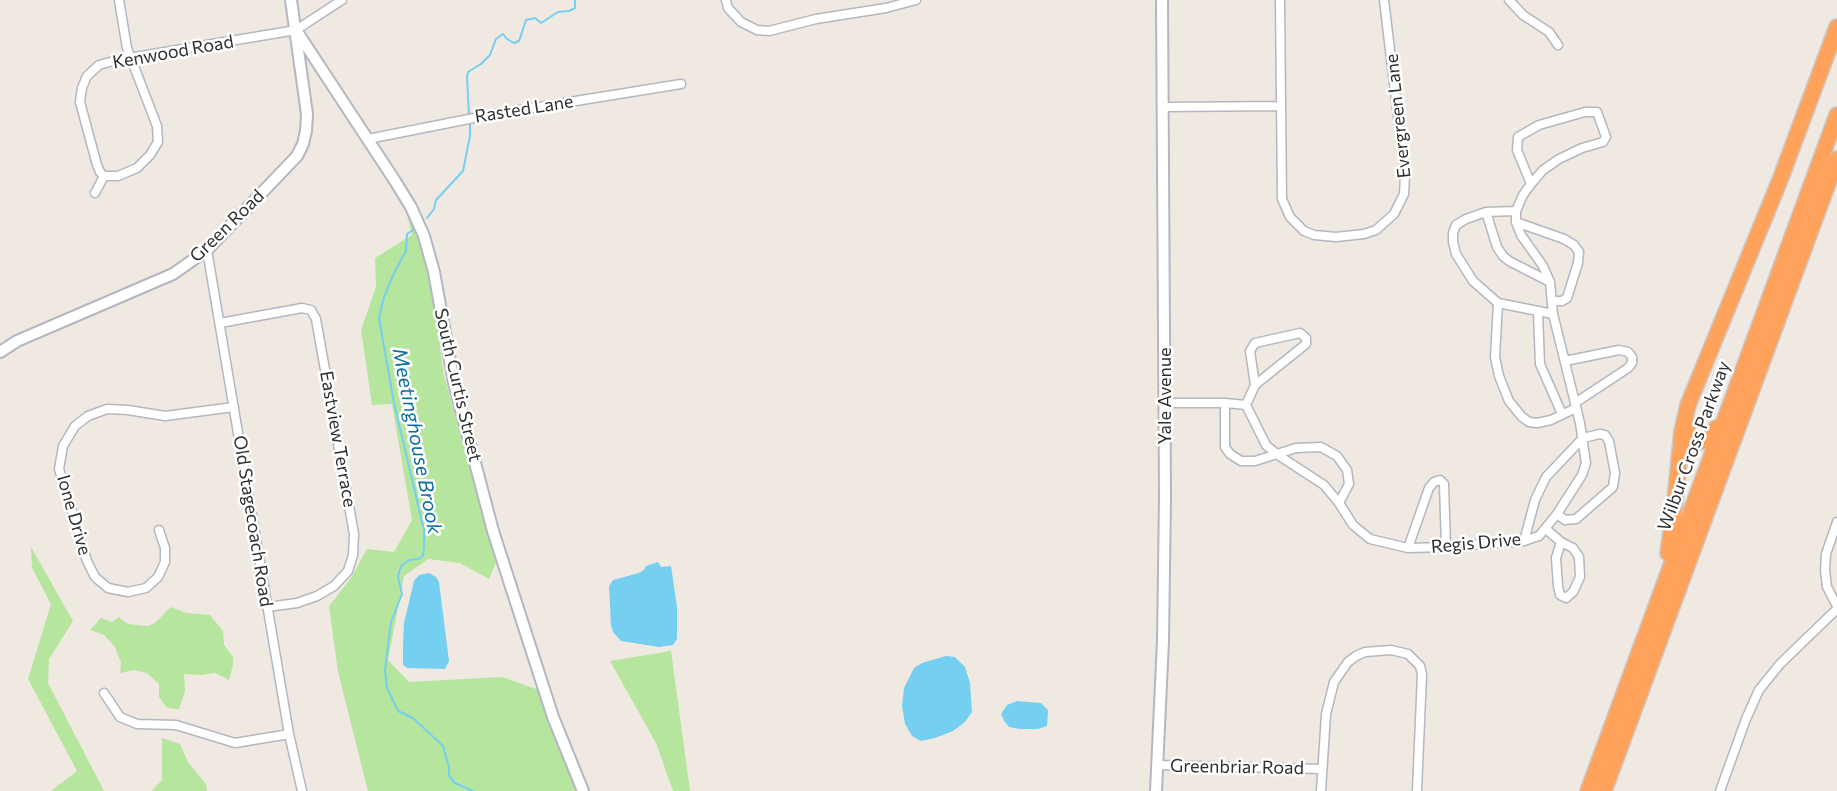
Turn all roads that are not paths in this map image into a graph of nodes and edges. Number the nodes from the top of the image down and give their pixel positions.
1 (119, 0) edge
2 (291, 0) edge
3 (342, 0) edge
4 (726, 0) edge
5 (916, 0) edge
6 (1162, 0) edge
7 (1280, 0) edge
8 (1384, 0) edge
9 (1509, 0) edge
10 (1837, 27) edge
11 (296, 30) junction
12 (1558, 45) dead end
13 (132, 59) junction
14 (681, 84) dead end
15 (1280, 106) junction
16 (1164, 107) junction
17 (1837, 115) edge
18 (368, 139) junction
19 (1837, 159) edge
20 (104, 176) junction
21 (1531, 184) junction
22 (95, 193) dead end
23 (1516, 211) junction
24 (1486, 212) junction
25 (1516, 222) junction
26 (207, 250) junction
27 (1550, 282) junction
28 (1553, 301) junction
29 (1498, 303) junction
30 (1538, 312) junction
31 (1553, 314) junction
32 (220, 322) junction
33 (0, 352) edge
34 (1565, 361) junction
35 (1255, 385) junction
36 (1165, 403) junction
37 (1225, 403) junction
38 (1246, 405) junction
39 (1576, 405) junction
40 (1730, 405) junction
41 (234, 407) junction
42 (1562, 414) junction
43 (1685, 422) junction
44 (1583, 438) junction
45 (1278, 455) junction
46 (1339, 503) junction
47 (1557, 514) junction
48 (1837, 522) edge
49 (1546, 529) junction
50 (159, 530) dead end
51 (1524, 541) junction
52 (1561, 542) junction
53 (1446, 547) junction
54 (1408, 548) junction
55 (267, 607) junction
56 (1837, 607) edge
57 (1652, 617) junction
58 (104, 693) dead end
59 (289, 734) junction
60 (1157, 765) junction
61 (1322, 769) junction
62 (302, 791) edge
63 (583, 791) edge
64 (1156, 791) edge
65 (1321, 791) edge
66 (1418, 791) edge
67 (1588, 791) edge
68 (1604, 791) edge
69 (1720, 791) edge

1 - 13 street
2 - 11 street, South Curtis Street
3 - 11 street
4 - 5 street
6 - 16 street, Yale Avenue
7 - 15 street, Evergreen Lane
8 - 15 street, Evergreen Lane
9 - 12 street
10 - 43 highway
11 - 13 street, Kenwood Road
11 - 18 street, South Curtis Street
11 - 26 street, Green Road
13 - 20 street, Kenwood Road
13 - 20 street
14 - 18 street, Rasted Lane
15 - 16 street
16 - 36 street, Yale Avenue
17 - 40 highway, Wilbur Cross Parkway
18 - 63 street, South Curtis Street
19 - 68 highway, Wilbur Cross Parkway
20 - 22 street
21 - 21 street, Regis Drive
21 - 23 street, Regis Drive
23 - 24 street
23 - 25 street, Regis Drive
24 - 27 street
24 - 29 street
25 - 27 street, Regis Drive
25 - 28 street
26 - 32 street, Old Stagecoach Road
26 - 33 street, Green Road
27 - 28 street, Regis Drive
28 - 31 street, Regis Drive
29 - 30 street
29 - 42 street
30 - 31 street
30 - 42 street
31 - 34 street, Regis Drive
32 - 41 street, Old Stagecoach Road
32 - 55 street, Eastview Terrace
34 - 39 street, Regis Drive
34 - 39 street
35 - 35 street
35 - 38 street
36 - 37 street
36 - 60 street, Yale Avenue
37 - 38 street
37 - 45 street
38 - 45 street, Regis Drive
39 - 42 street
39 - 44 street, Regis Drive
40 - 43 highway
40 - 57 highway, Wilbur Cross Parkway
41 - 50 street, Ione Drive
41 - 55 street, Old Stagecoach Road
43 - 57 highway
44 - 47 street, Regis Drive
44 - 47 street
44 - 51 street
45 - 46 street, Regis Drive
45 - 46 street
46 - 54 street, Regis Drive
47 - 49 street, Regis Drive
48 - 56 street
49 - 51 street, Regis Drive
49 - 52 street
51 - 53 street, Regis Drive
52 - 52 street
53 - 54 street, Regis Drive
53 - 54 street
55 - 59 street, Old Stagecoach Road
56 - 69 street
57 - 67 highway, Wilbur Cross Parkway
58 - 59 street
59 - 62 street, Old Stagecoach Road
60 - 61 street, Greenbriar Road
60 - 64 street, Yale Avenue
61 - 65 street
61 - 66 street, Greenbriar Road

